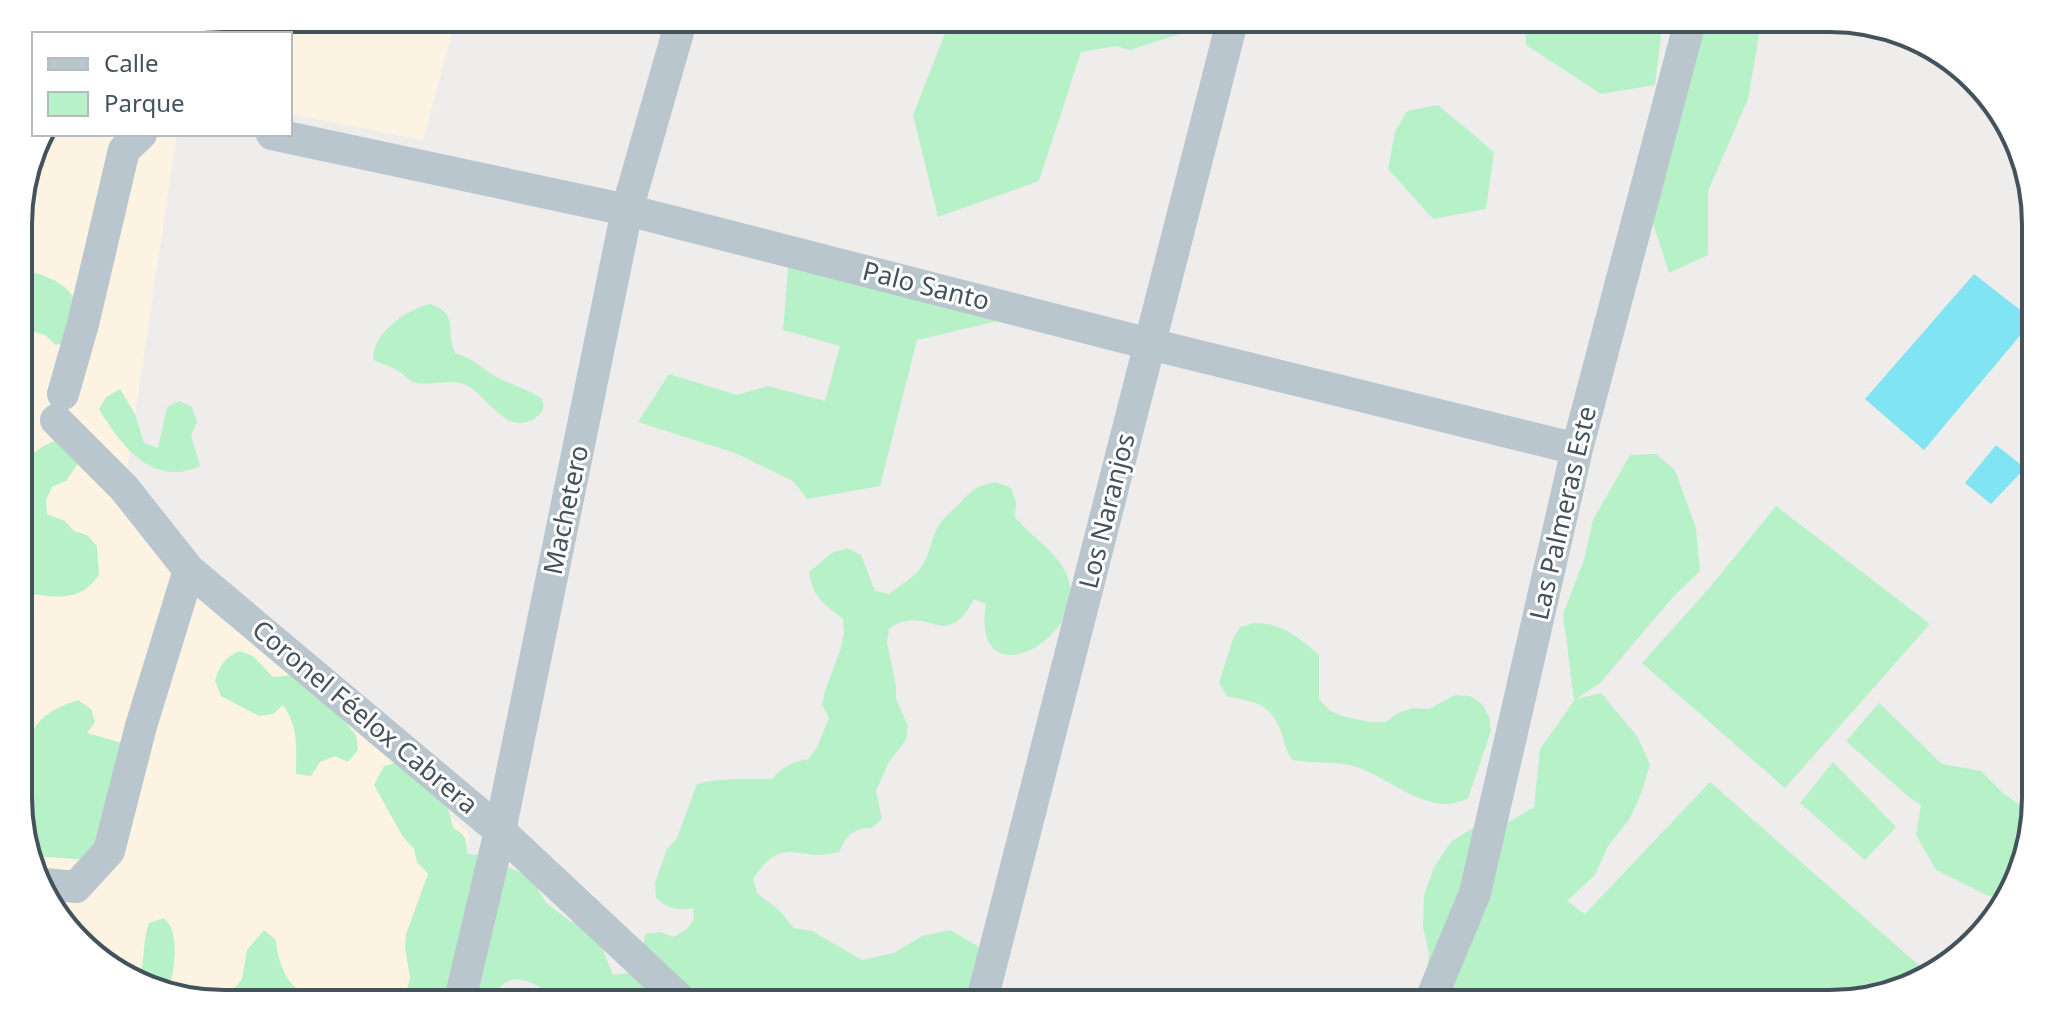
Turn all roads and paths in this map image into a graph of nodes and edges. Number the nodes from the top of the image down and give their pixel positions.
1 (678, 32) edge
2 (1229, 32) edge
3 (1687, 32) edge
4 (139, 136) edge
5 (281, 136) edge
6 (627, 210) junction
7 (1150, 344) junction
8 (1577, 449) junction
9 (189, 570) junction
10 (500, 831) junction
11 (53, 885) edge
12 (462, 990) edge
13 (670, 990) edge
14 (985, 990) edge
15 (1438, 990) edge

1 - 6 street, Machetero
2 - 7 street, Los Naranjos
3 - 8 street, Las Palmeras Este
4 - 9 street, Coronel Féelox Cabrera
5 - 6 street, Palo Santo
6 - 7 street, Palo Santo
6 - 10 street, Machetero
7 - 8 street, Palo Santo
7 - 14 street, Los Naranjos
8 - 15 street, Las Palmeras Este
9 - 10 street, Coronel Féelox Cabrera
9 - 11 street
10 - 12 street, Machetero
10 - 13 street, Coronel Féelox Cabrera

